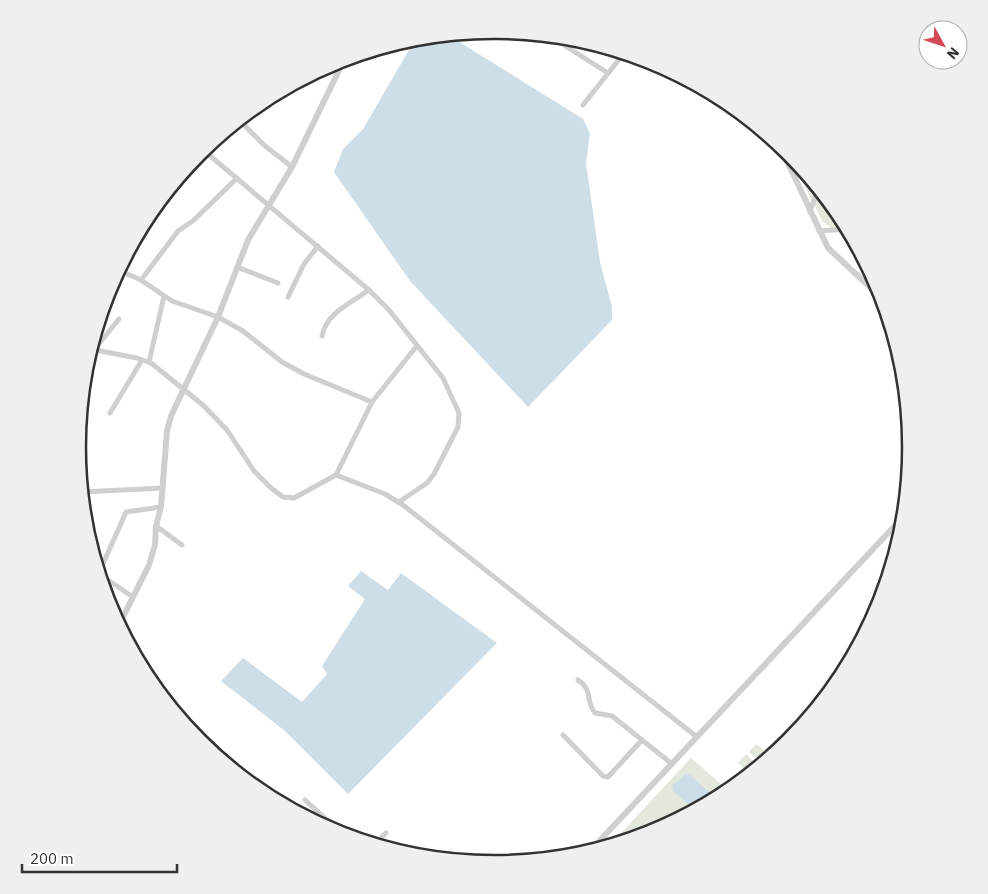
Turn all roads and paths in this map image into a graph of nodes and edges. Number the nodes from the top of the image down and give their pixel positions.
1 (564, 45) edge
2 (620, 58) edge
3 (341, 69) edge
4 (608, 73) junction
5 (583, 105) dead end
6 (243, 124) edge
7 (209, 155) edge
8 (788, 163) edge
9 (292, 167) junction
10 (237, 178) junction
11 (816, 195) edge
12 (269, 204) junction
13 (810, 212) junction
14 (840, 230) edge
15 (819, 231) junction
16 (318, 246) junction
17 (237, 267) junction
18 (125, 273) edge
19 (140, 280) junction
20 (278, 283) dead end
21 (869, 286) edge
22 (369, 290) junction
23 (164, 296) junction
24 (288, 297) dead end
25 (218, 317) junction
26 (119, 319) dead end
27 (322, 336) dead end
28 (100, 340) edge
29 (416, 347) junction
30 (98, 350) edge
31 (142, 360) junction
32 (149, 362) junction
33 (186, 388) junction
34 (372, 402) junction
35 (110, 413) dead end
36 (336, 475) junction
37 (162, 488) junction
38 (88, 492) edge
39 (399, 502) junction
40 (161, 507) junction
41 (156, 526) junction
42 (894, 527) edge
43 (182, 545) dead end
44 (103, 564) edge
45 (108, 580) edge
46 (133, 597) junction
47 (123, 616) edge
48 (578, 680) dead end
49 (563, 735) dead end
50 (697, 737) junction
51 (642, 740) junction
52 (672, 764) junction
53 (305, 800) dead end
54 (326, 819) edge
55 (386, 833) dead end
56 (380, 839) edge
57 (599, 841) edge

1 - 4 street
2 - 4 street
3 - 9 street
4 - 5 street
6 - 9 street
7 - 10 street
8 - 13 street
9 - 12 street
10 - 12 street
10 - 19 street
11 - 13 street
12 - 16 street
12 - 17 street
13 - 15 street
14 - 15 street
15 - 21 street
16 - 22 street
16 - 24 street
17 - 20 street
17 - 25 street
18 - 19 street
19 - 23 street
22 - 27 street
22 - 29 street
23 - 25 street
23 - 32 street
25 - 33 street
25 - 34 street
26 - 28 street
29 - 34 street
29 - 39 street
30 - 31 street
31 - 32 street
31 - 35 street
32 - 33 street
33 - 36 street
33 - 37 street
34 - 36 street
36 - 39 street
37 - 38 street
37 - 40 street
39 - 50 street
40 - 41 street
40 - 44 street
41 - 43 street
41 - 46 street
42 - 50 street
45 - 46 street
46 - 47 street
48 - 51 street
49 - 51 street
50 - 52 street
51 - 52 street
52 - 57 street
53 - 54 street
55 - 56 street

